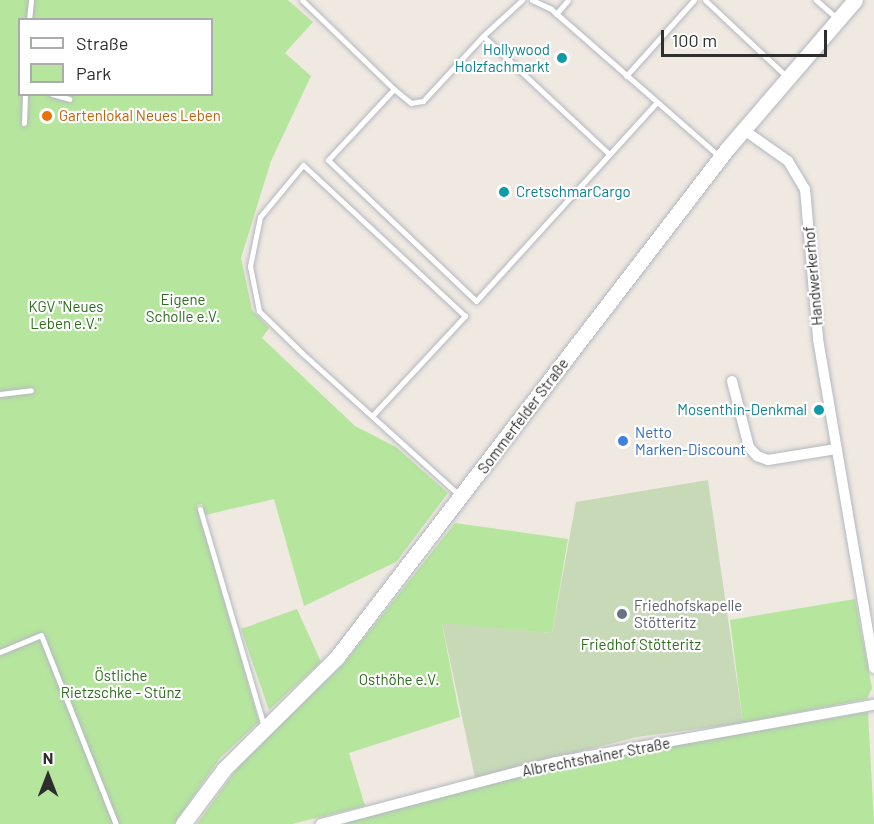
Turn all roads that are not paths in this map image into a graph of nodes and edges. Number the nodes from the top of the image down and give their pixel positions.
1 (31, 0) edge
2 (302, 0) edge
3 (522, 0) edge
4 (532, 0) edge
5 (568, 0) edge
6 (694, 0) edge
7 (705, 0) edge
8 (816, 0) edge
9 (855, 0) edge
10 (556, 14) junction
11 (29, 18) edge
12 (838, 19) junction
13 (483, 36) junction
14 (626, 76) junction
15 (788, 78) junction
16 (394, 89) junction
17 (25, 96) edge
18 (59, 96) edge
19 (69, 99) dead end
20 (656, 103) junction
21 (24, 123) dead end
22 (744, 129) junction
23 (609, 154) junction
24 (721, 158) junction
25 (732, 381) dead end
26 (31, 390) dead end
27 (0, 393) edge
28 (372, 416) junction
29 (836, 449) junction
30 (461, 497) junction
31 (200, 509) dead end
32 (0, 652) edge
33 (874, 668) edge
34 (874, 705) edge
35 (265, 728) junction
36 (116, 824) edge
37 (183, 824) edge
38 (321, 824) edge

1 - 11 lane
2 - 16 lane
3 - 13 lane
4 - 10 lane
5 - 10 lane
6 - 14 lane
7 - 15 lane
8 - 12 lane
9 - 12 main road, Sommerfelder Straße
10 - 14 lane
12 - 15 main road, Sommerfelder Straße
13 - 16 lane
13 - 23 lane
14 - 20 lane
15 - 22 main road, Sommerfelder Straße
16 - 23 lane
17 - 21 lane
18 - 19 lane
20 - 23 lane
20 - 24 lane
22 - 24 main road, Sommerfelder Straße
22 - 29 street, Handwerkerhof
24 - 30 main road, Sommerfelder Straße
25 - 29 street
26 - 27 lane
28 - 28 lane
28 - 30 lane
29 - 33 street, Handwerkerhof
30 - 35 main road, Sommerfelder Straße
31 - 35 lane
32 - 36 lane
34 - 38 street, Albrechtshainer Straße
35 - 37 main road, Sommerfelder Straße

